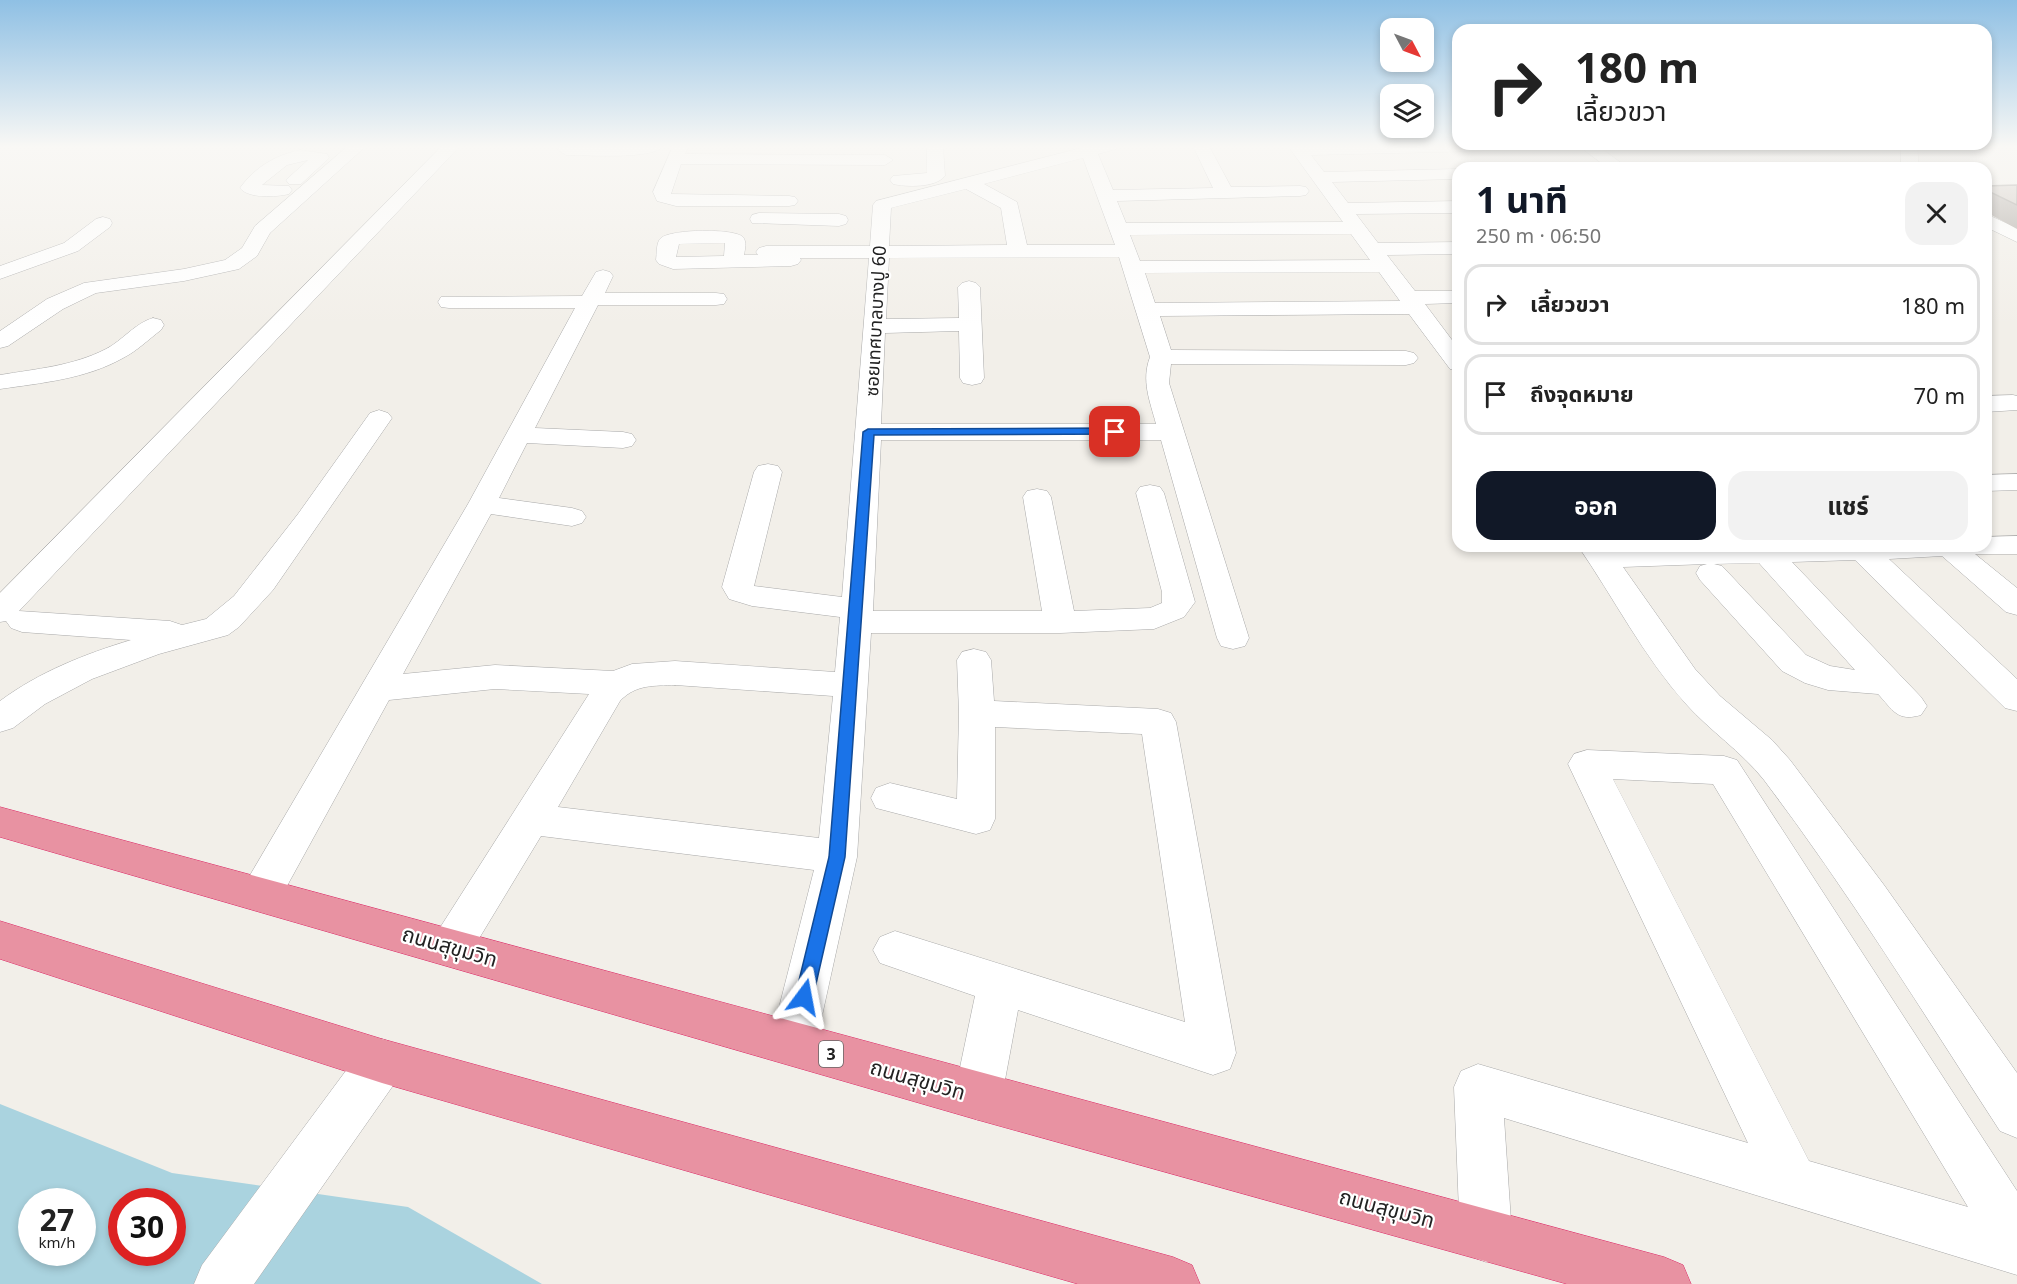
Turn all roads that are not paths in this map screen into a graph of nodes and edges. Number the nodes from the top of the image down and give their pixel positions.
1 (289, 206) edge
2 (396, 206) edge
3 (756, 206) edge
4 (882, 206) edge
5 (1009, 206) edge
6 (1110, 206) edge
7 (1340, 206) edge
8 (1452, 207) edge
9 (787, 208) junction
10 (1342, 209) junction
11 (839, 212) dead end
12 (673, 218) dead end
13 (103, 223) dead end
14 (1992, 223) edge
15 (1356, 228) junction
16 (1119, 230) junction
17 (2017, 236) edge
18 (700, 237) junction
19 (1452, 248) edge
20 (1372, 249) junction
21 (1018, 250) junction
22 (766, 252) dead end
23 (879, 255) junction
24 (1129, 259) junction
25 (733, 261) junction
26 (694, 262) junction
27 (31, 263) junction
28 (1385, 266) junction
29 (0, 273) edge
30 (91, 287) junction
31 (969, 287) dead end
32 (594, 292) junction
33 (716, 298) dead end
34 (1452, 298) edge
35 (449, 302) dead end
36 (1412, 302) junction
37 (1146, 310) junction
38 (970, 324) junction
39 (153, 325) dead end
40 (875, 326) junction
41 (0, 341) edge
42 (1452, 352) edge
43 (1162, 357) junction
44 (1406, 357) dead end
45 (972, 378) dead end
46 (0, 382) edge
47 (2013, 403) dead end
48 (1992, 404) edge
49 (380, 418) dead end
50 (868, 432) junction
51 (1160, 432) dead end
52 (518, 435) junction
53 (623, 440) dead end
54 (768, 472) dead end
55 (2017, 482) edge
56 (1992, 483) edge
57 (1150, 493) dead end
58 (1037, 497) dead end
59 (482, 504) junction
60 (572, 517) dead end
61 (2017, 545) edge
62 (1992, 546) edge
63 (1598, 552) edge
64 (1831, 552) edge
65 (1864, 552) edge
66 (1954, 552) edge
67 (1767, 554) junction
68 (1711, 573) dead end
69 (2017, 605) edge
70 (856, 615) junction
71 (11, 617) edge
72 (1060, 622) junction
73 (192, 633) junction
74 (1233, 638) dead end
75 (974, 660) dead end
76 (1887, 682) junction
77 (617, 683) junction
78 (851, 685) junction
79 (377, 689) junction
80 (2017, 699) edge
81 (1909, 706) dead end
82 (977, 713) junction
83 (0, 719) edge
84 (891, 798) dead end
85 (531, 819) junction
86 (0, 822) edge
87 (837, 857) junction
88 (261, 894) junction
89 (0, 940) edge
90 (451, 946) junction
91 (895, 950) dead end
92 (1000, 985) junction
93 (793, 1044) junction
94 (382, 1061) junction
95 (978, 1096) junction
96 (2017, 1114) edge
97 (1791, 1180) junction
98 (1486, 1236) junction
99 (2017, 1239) edge
100 (2017, 1248) edge
101 (220, 1284) edge
102 (1173, 1284) edge
103 (1664, 1284) edge

1 - 30 street
2 - 71 street
3 - 9 street
4 - 23 street, ซอยเทศบาลบางปู 60
5 - 21 street
6 - 16 street
7 - 10 street
8 - 10 street
9 - 11 street
9 - 12 street
10 - 15 street
13 - 27 street
14 - 17 street
15 - 16 street
15 - 20 street
16 - 24 street
18 - 25 street
18 - 26 street
18 - 26 street
19 - 20 street
20 - 28 street
21 - 23 street
21 - 24 street
22 - 23 street
23 - 25 street
23 - 40 street, ซอยเทศบาลบางปู 60
24 - 28 street
24 - 37 street
25 - 26 street
27 - 29 street
27 - 30 street
28 - 36 street
30 - 41 street
31 - 38 street
32 - 33 street
32 - 35 street
32 - 52 street
34 - 36 street
36 - 37 street
36 - 42 street
37 - 43 street
38 - 40 street
38 - 45 street
39 - 46 street
40 - 50 street, ซอยเทศบาลบางปู 60
43 - 44 street
43 - 74 street
47 - 48 street
49 - 73 street
50 - 51 street
50 - 70 street, ซอยเทศบาลบางปู 60
52 - 53 street
52 - 59 street
54 - 70 street
55 - 56 street
57 - 72 street
58 - 72 street
59 - 60 street
59 - 79 street
61 - 62 street
63 - 67 street
63 - 96 street
64 - 67 street
65 - 80 street
66 - 69 street
67 - 76 street
68 - 76 street
70 - 72 street
70 - 78 street, ซอยเทศบาลบางปู 60
71 - 73 street
73 - 83 street
75 - 82 street
76 - 81 street
77 - 78 street
77 - 79 street
77 - 85 street
78 - 87 street, ซอยเทศบาลบางปู 60
79 - 88 street
82 - 84 street
82 - 92 street
85 - 87 street
85 - 90 street
86 - 88 highway, ถนนสุขุมวิท / 3
87 - 93 street, ซอยเทศบาลบางปู 60
88 - 90 highway, ถนนสุขุมวิท / 3
89 - 94 highway
90 - 93 highway, ถนนสุขุมวิท / 3
91 - 92 street
92 - 95 street
93 - 95 highway, ถนนสุขุมวิท / 3
94 - 101 street
94 - 102 highway
95 - 98 highway, ถนนสุขุมวิท / 3
97 - 98 street
97 - 99 street
97 - 100 street
98 - 103 highway, ถนนสุขุมวิท / 3

